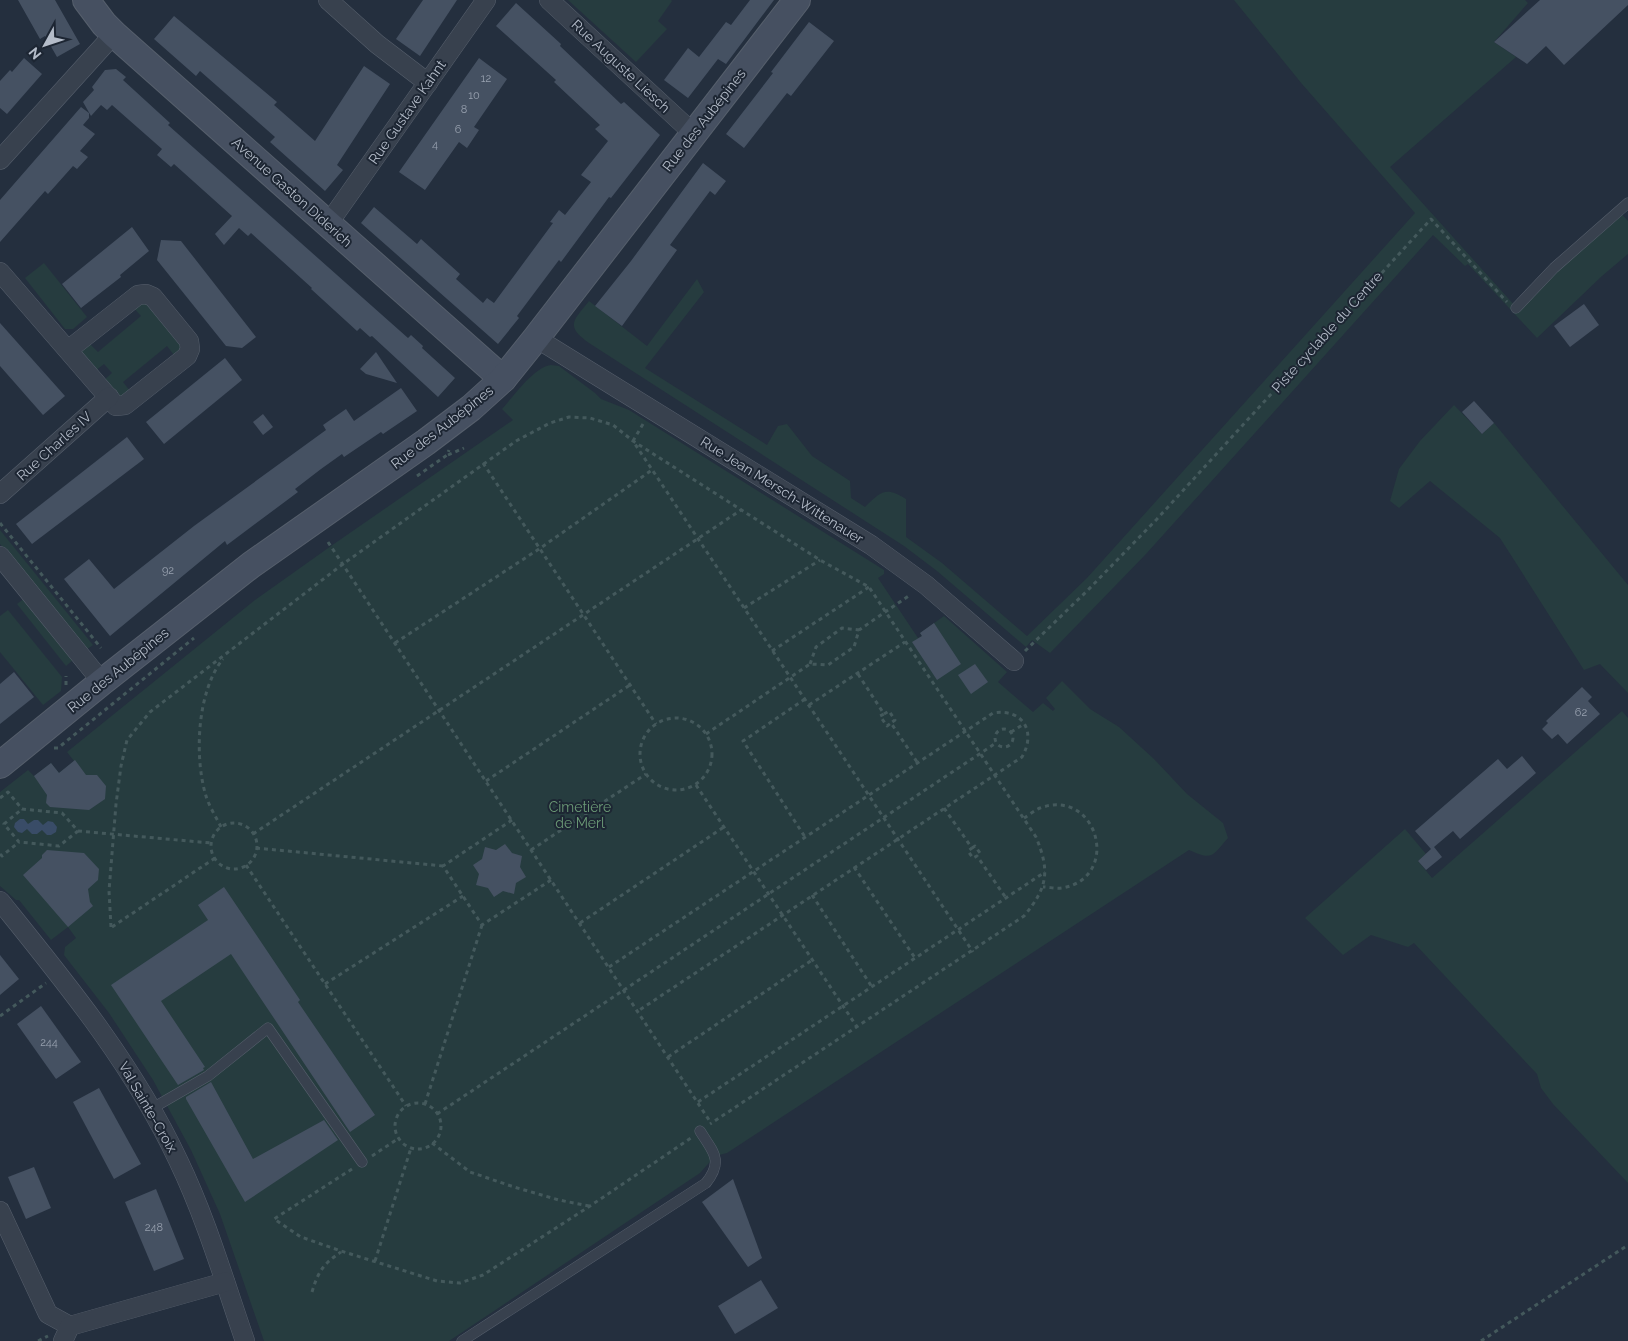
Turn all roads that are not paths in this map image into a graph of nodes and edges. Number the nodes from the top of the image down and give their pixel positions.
1 (86, 0) edge
2 (328, 0) edge
3 (486, 0) edge
4 (549, 0) edge
5 (797, 0) edge
6 (114, 34) junction
7 (428, 83) junction
8 (693, 133) junction
9 (0, 160) edge
10 (1628, 203) edge
11 (328, 224) junction
12 (0, 272) edge
13 (1516, 308) road end
14 (536, 338) junction
15 (68, 350) junction
16 (503, 379) junction
17 (109, 397) junction
18 (0, 494) edge
19 (0, 556) edge
20 (1014, 660) dead end
21 (102, 682) junction
22 (0, 765) edge
23 (0, 901) edge
24 (151, 1109) junction
25 (700, 1131) road end
26 (362, 1162) road end
27 (0, 1211) edge
28 (225, 1282) junction
29 (67, 1333) edge
30 (245, 1341) edge
31 (462, 1341) edge

1 - 6 street, Avenue Gaston Diderich
2 - 7 street
3 - 7 street, Rue Gustave Kahnt
4 - 8 street, Rue Auguste Liesch
5 - 8 street, Rue des Aubépines
6 - 9 street
6 - 11 street, Avenue Gaston Diderich
7 - 11 street, Rue Gustave Kahnt
8 - 14 street, Rue des Aubépines
10 - 13 lane
11 - 16 street, Avenue Gaston Diderich
12 - 15 street
14 - 16 street, Rue des Aubépines
14 - 20 street, Rue Jean Mersch-Wittenauer
15 - 17 street
15 - 17 street
16 - 21 street, Rue des Aubépines
17 - 18 street, Rue Charles IV
19 - 21 street
21 - 22 street, Rue des Aubépines
23 - 24 street, Val Sainte-Croix
24 - 26 lane
24 - 28 street, Val Sainte-Croix
25 - 31 lane
27 - 29 street
28 - 29 street
28 - 30 street, Val Sainte-Croix

